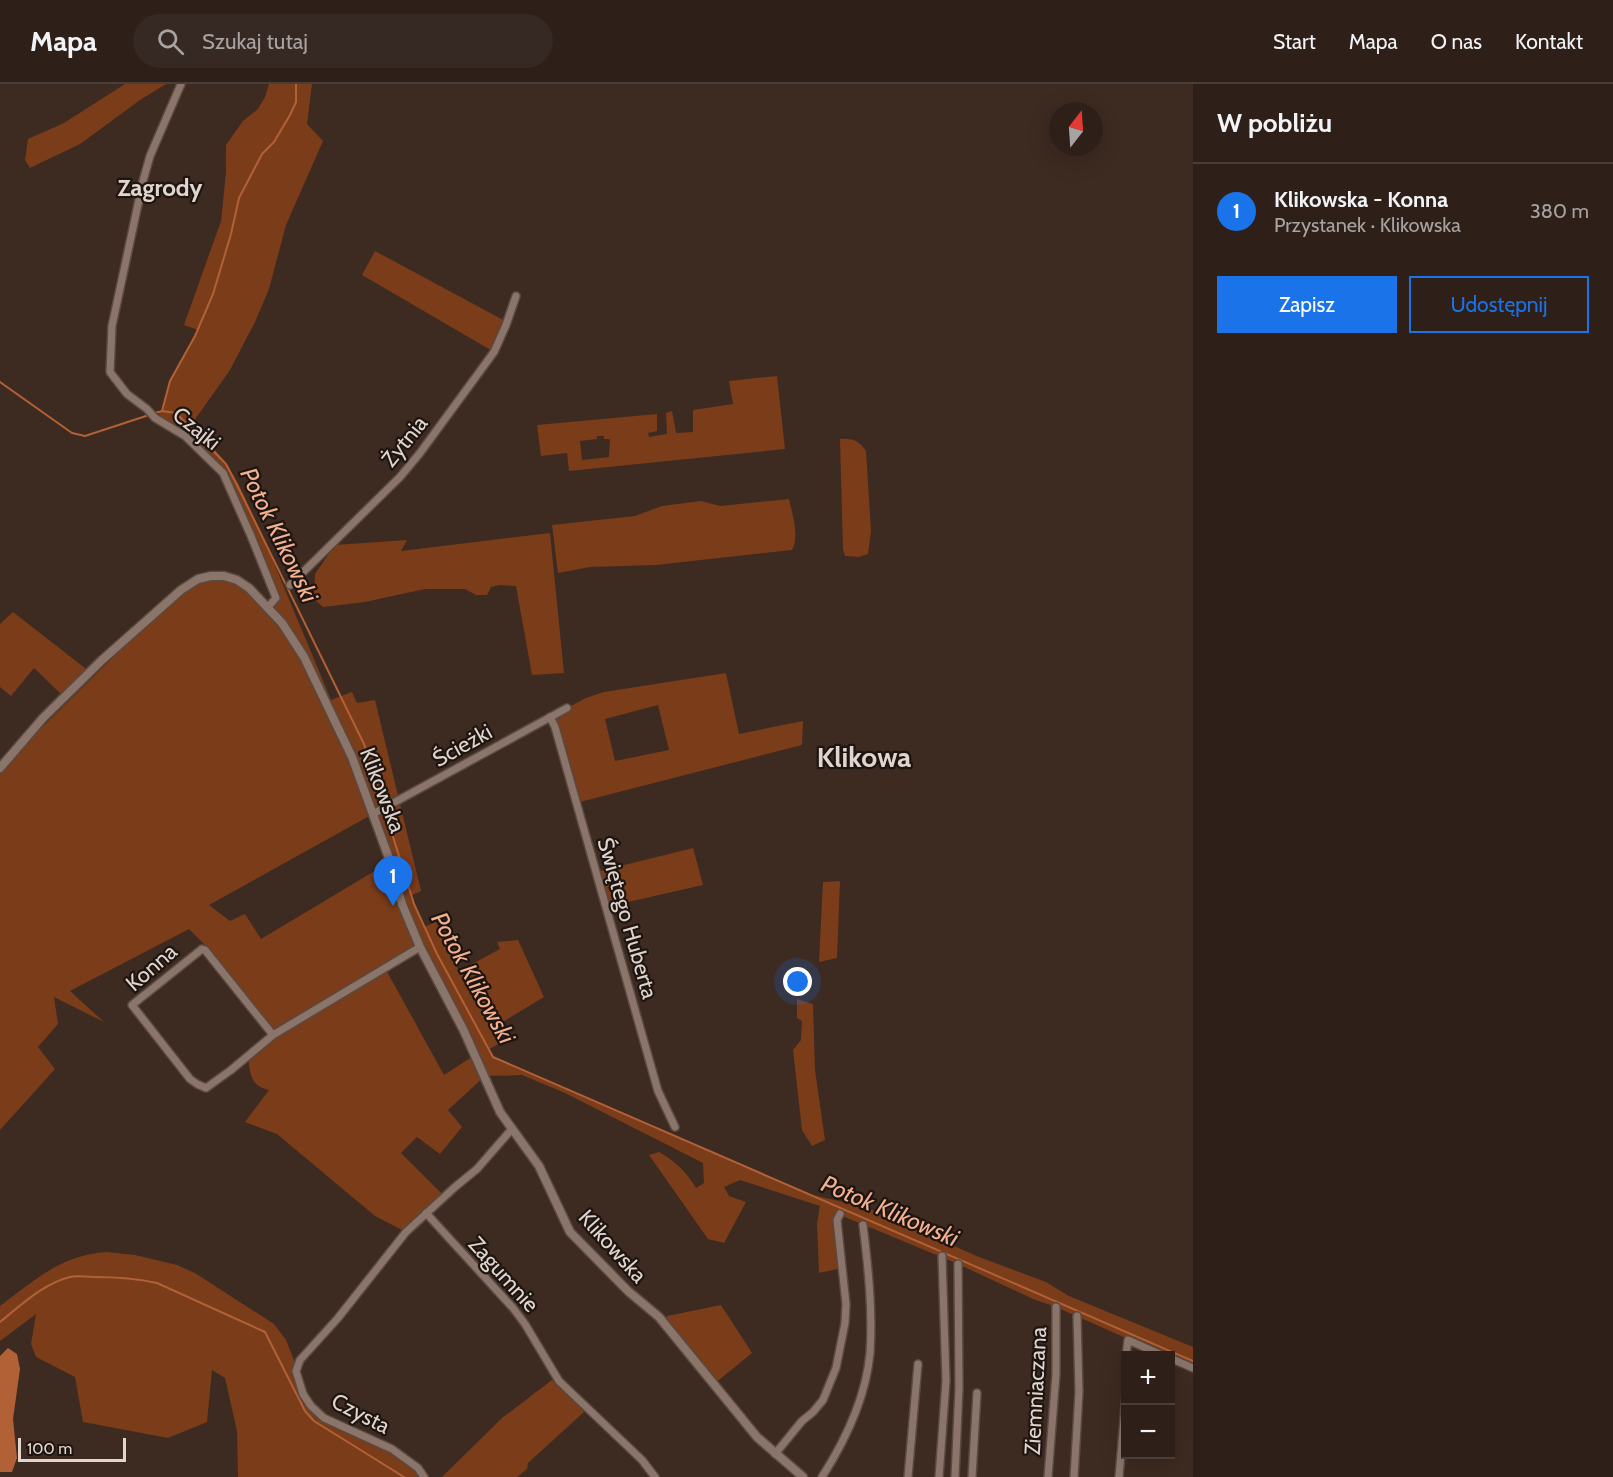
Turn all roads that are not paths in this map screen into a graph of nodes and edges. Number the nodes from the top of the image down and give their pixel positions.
1 (181, 84) edge
2 (516, 296) dead end
3 (290, 585) dead end
4 (267, 608) junction
5 (567, 708) dead end
6 (550, 717) junction
7 (0, 768) edge
8 (377, 811) junction
9 (420, 946) junction
10 (273, 1035) junction
11 (675, 1126) dead end
12 (512, 1130) junction
13 (426, 1213) junction
14 (840, 1215) dead end
15 (863, 1225) dead end
16 (942, 1256) dead end
17 (958, 1264) dead end
18 (1056, 1307) dead end
19 (1077, 1316) dead end
20 (1127, 1351) edge
21 (1153, 1351) edge
22 (1175, 1360) edge
23 (918, 1364) dead end
24 (1193, 1368) edge
25 (977, 1393) dead end
26 (1124, 1405) edge
27 (775, 1454) junction
28 (796, 1475) edge
29 (424, 1477) edge
30 (655, 1477) edge
31 (822, 1477) edge
32 (908, 1477) edge
33 (939, 1477) edge
34 (955, 1477) edge
35 (972, 1477) edge
36 (1048, 1477) edge
37 (1074, 1477) edge
38 (1119, 1477) edge

1 - 4 street, Czajki
2 - 3 street, Żytnia
4 - 7 street, Klikowska
4 - 8 street, Klikowska
5 - 6 street, Ścieżki
6 - 8 street, Ścieżki
6 - 11 street, Świętego Huberta
8 - 9 street, Klikowska
9 - 10 street, Konna
9 - 12 street, Klikowska
10 - 10 street, Konna
12 - 13 street
12 - 27 street, Klikowska
13 - 29 street, Czysta
13 - 30 street, Zagumnie
14 - 27 street
15 - 31 street
16 - 33 street
17 - 34 street
18 - 36 street, Ziemniaczana
19 - 37 street, Ziemniaczana
20 - 21 street
22 - 24 street
23 - 32 street
25 - 35 street
26 - 38 street
27 - 28 street, Klikowska

